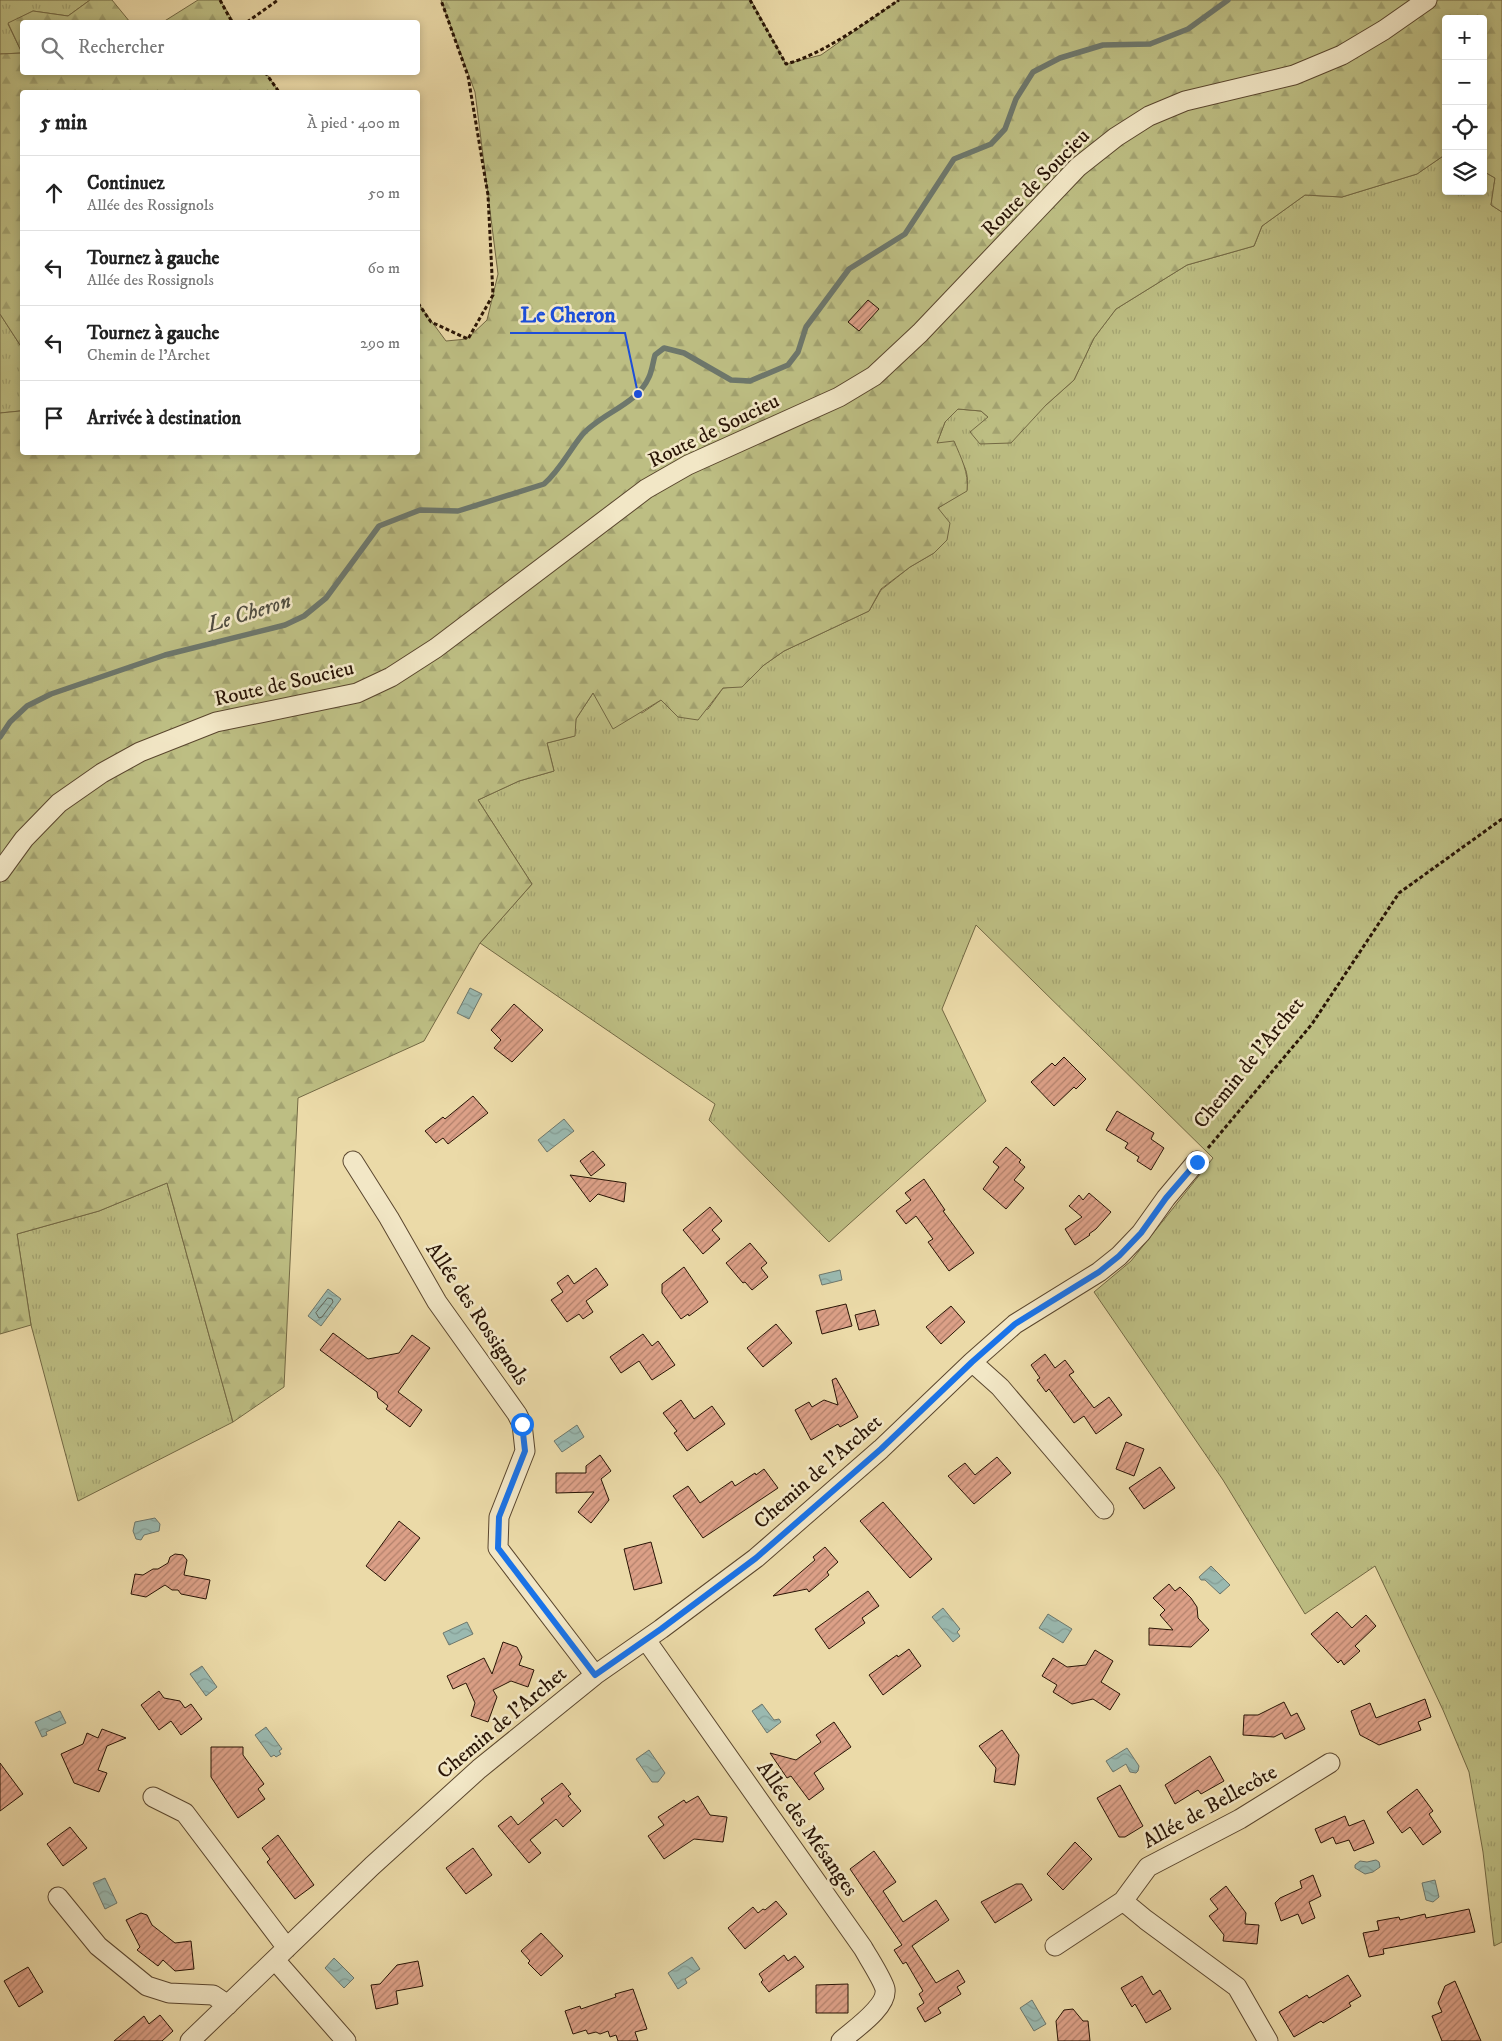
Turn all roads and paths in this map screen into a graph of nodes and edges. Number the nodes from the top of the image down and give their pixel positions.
1 (220, 0) edge
2 (278, 0) edge
3 (441, 0) edge
4 (750, 0) edge
5 (899, 0) edge
6 (1427, 0) edge
7 (231, 20) edge
8 (250, 20) edge
9 (267, 75) edge
10 (278, 90) edge
11 (420, 306) edge
12 (1502, 819) edge
13 (0, 872) edge
14 (353, 1161) dead end
15 (1197, 1162) joint
16 (972, 1362) junction
17 (1104, 1509) dead end
18 (646, 1640) junction
19 (595, 1675) junction
20 (1330, 1763) dead end
21 (153, 1797) dead end
22 (58, 1896) dead end
23 (1123, 1901) junction
24 (1055, 1946) dead end
25 (281, 1954) junction
26 (228, 2005) junction
27 (190, 2041) edge
28 (346, 2041) edge
29 (841, 2041) edge
30 (1268, 2041) edge

1 - 7 path
2 - 8 path
3 - 11 path
4 - 5 path
6 - 13 street, Route de Soucieu
9 - 10 path
12 - 15 path, Chemin de l'Archet
14 - 19 street, Allée des Rossignols
15 - 16 street, Chemin de l'Archet
16 - 17 street
16 - 18 street, Chemin de l'Archet
18 - 19 street, Chemin de l'Archet
18 - 29 street, Allée des Mésanges
19 - 25 street, Chemin de l'Archet
20 - 23 street, Allée de Bellecôte
21 - 25 street
22 - 26 street
23 - 24 street, Allée de Bellecôte
23 - 30 street
25 - 26 street, Chemin de l'Archet
25 - 28 street
26 - 27 street, Chemin de l'Archet

